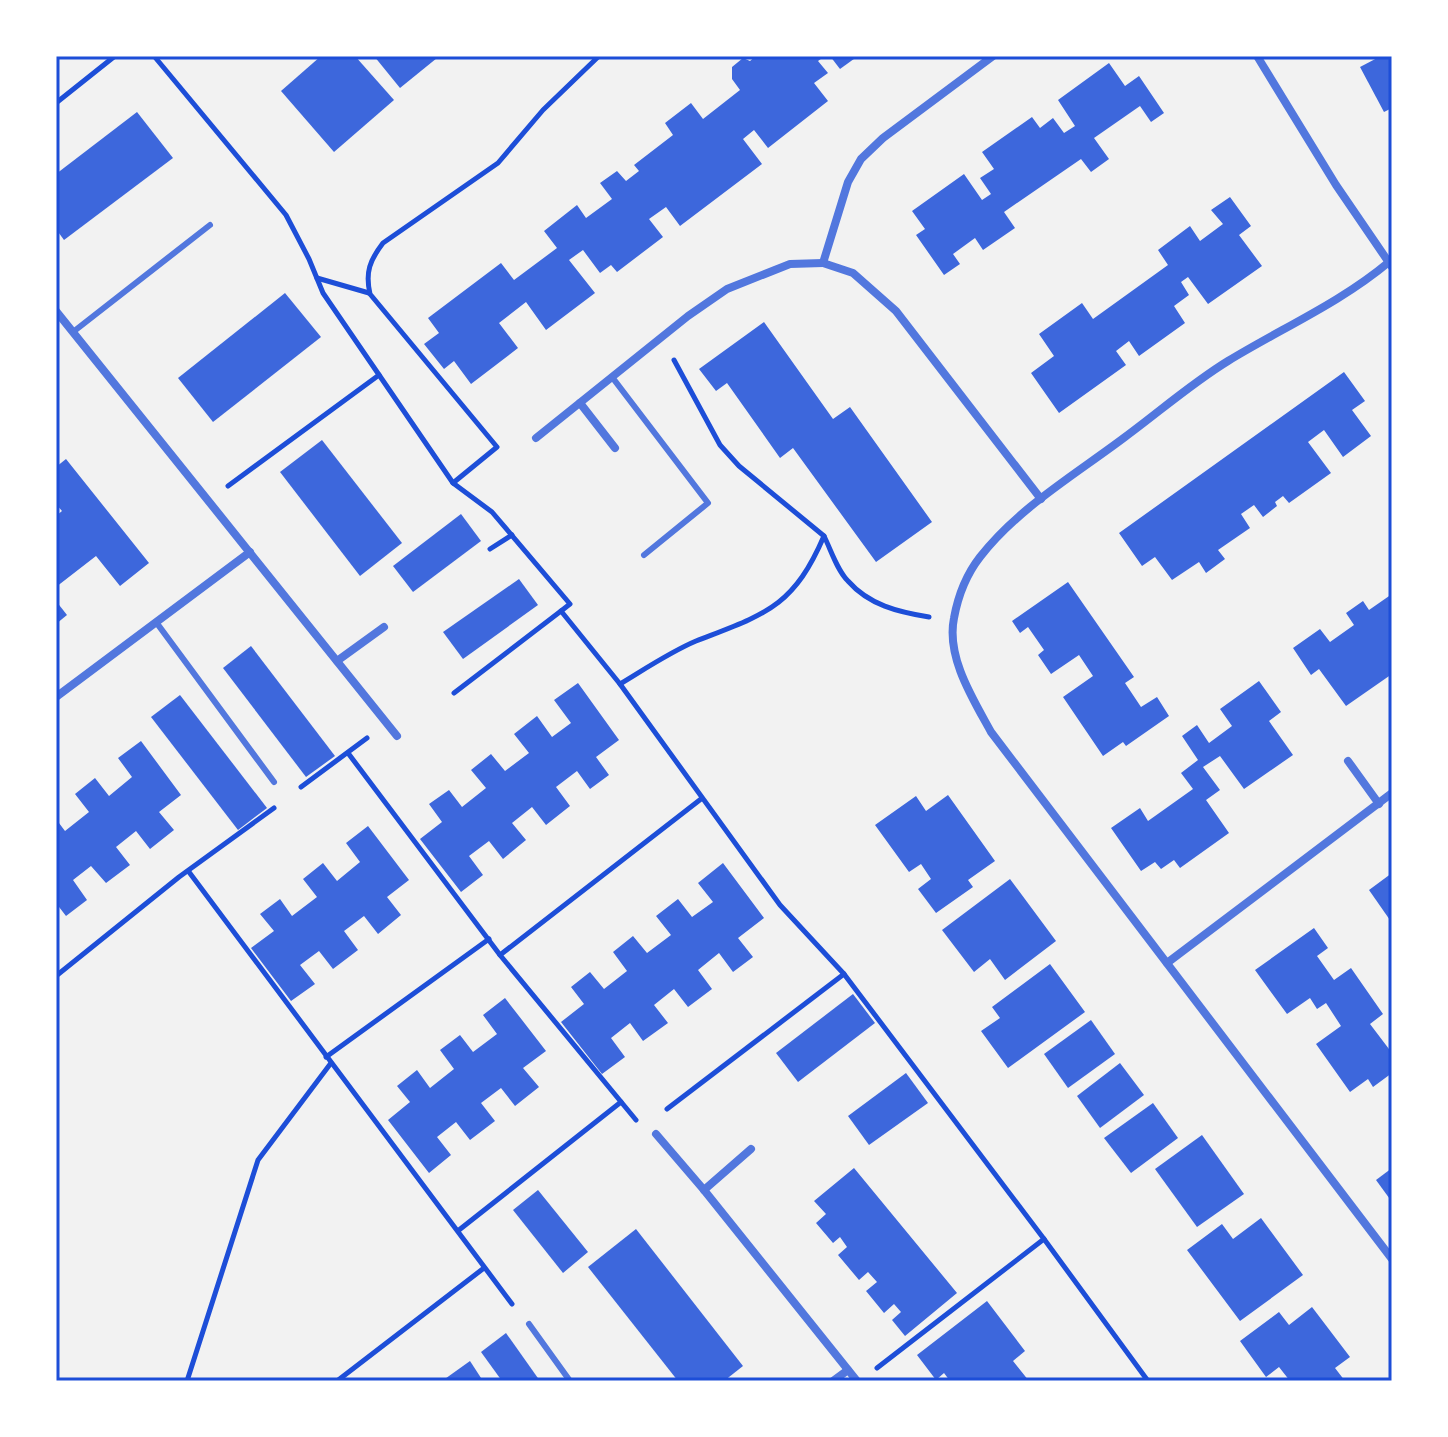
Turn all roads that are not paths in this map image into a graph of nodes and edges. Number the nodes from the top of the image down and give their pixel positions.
1 (993, 56) edge
2 (1257, 56) edge
3 (210, 225) dead end
4 (823, 263) junction
5 (1391, 265) edge
6 (56, 311) edge
7 (73, 332) junction
8 (612, 377) junction
9 (580, 403) junction
10 (536, 438) dead end
11 (615, 448) dead end
12 (1041, 499) junction
13 (250, 552) junction
14 (644, 555) dead end
15 (156, 622) junction
16 (384, 627) dead end
17 (337, 661) junction
18 (56, 697) edge
19 (397, 736) dead end
20 (1348, 761) dead end
21 (274, 782) dead end
22 (1392, 793) edge
23 (1379, 804) junction
24 (1167, 963) junction
25 (656, 1134) dead end
26 (751, 1149) dead end
27 (704, 1190) junction
28 (1392, 1259) edge
29 (529, 1324) road end
30 (848, 1370) junction
31 (570, 1381) edge
32 (833, 1381) edge
33 (857, 1381) edge

1 - 4 street
2 - 5 street
3 - 7 lane
4 - 8 street
4 - 12 street
5 - 12 street
6 - 7 street
7 - 13 street
8 - 9 street
8 - 14 lane
9 - 10 street
9 - 11 street
12 - 24 street
13 - 15 street
13 - 17 street
15 - 18 street
15 - 21 lane
16 - 17 street
17 - 19 street
20 - 23 street
22 - 23 street
23 - 24 street
24 - 28 street
25 - 27 street
26 - 27 street
27 - 30 street
29 - 31 lane
30 - 32 street
30 - 33 street

